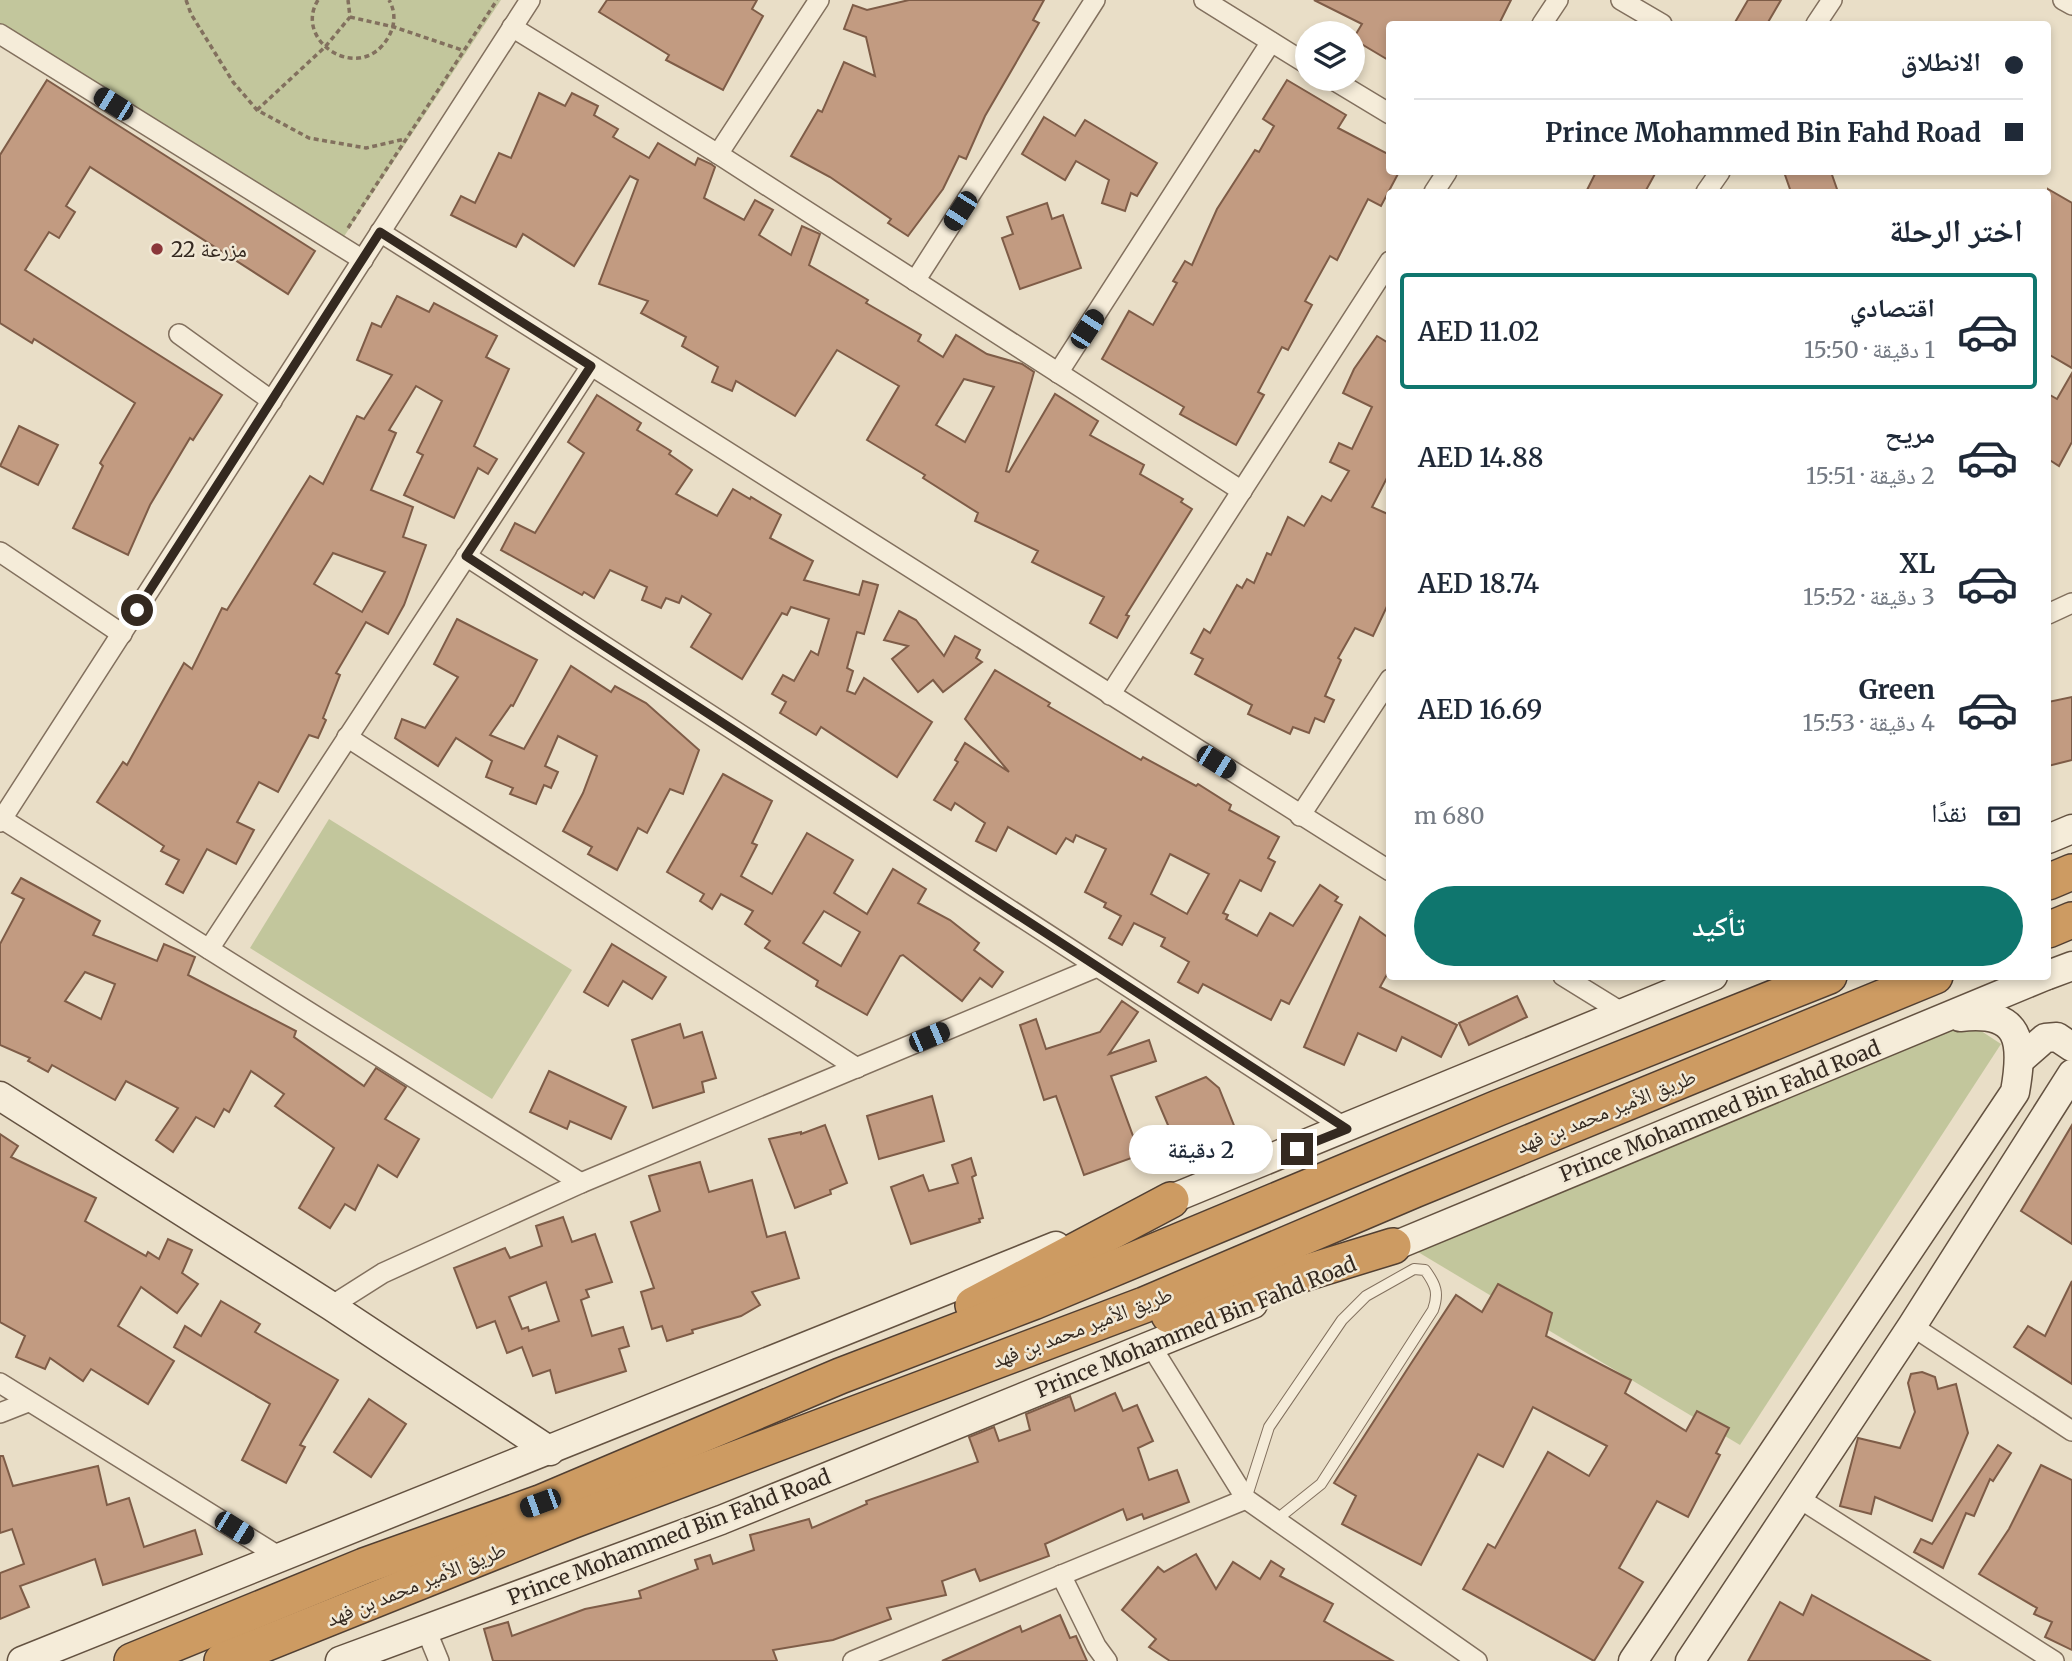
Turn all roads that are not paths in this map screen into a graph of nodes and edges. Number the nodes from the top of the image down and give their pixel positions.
1 (530, 0) edge
2 (819, 0) edge
3 (1096, 0) edge
4 (1204, 0) edge
5 (1558, 0) edge
6 (1621, 0) edge
7 (1832, 0) edge
8 (2063, 0) edge
9 (2072, 5) edge
10 (1544, 21) edge
11 (1657, 21) edge
12 (1818, 21) edge
13 (512, 27) junction
14 (0, 34) edge
15 (1271, 41) junction
16 (1295, 56) edge
17 (1352, 91) edge
18 (1386, 112) edge
19 (718, 155) junction
20 (380, 232) junction
21 (363, 260) junction
22 (1386, 267) edge
23 (915, 281) junction
24 (179, 334) dead end
25 (591, 366) junction
26 (1058, 373) junction
27 (272, 401) junction
28 (1242, 491) junction
29 (0, 552) edge
30 (466, 556) junction
31 (2072, 603) edge
32 (2051, 613) edge
33 (122, 634) junction
34 (1386, 685) edge
35 (1110, 695) junction
36 (347, 737) junction
37 (1300, 816) junction
38 (1, 821) edge
39 (2072, 829) edge
40 (2051, 838) edge
41 (1386, 868) edge
42 (2072, 872) edge
43 (2051, 881) edge
44 (2072, 920) edge
45 (2051, 929) edge
46 (208, 949) junction
47 (2072, 966) edge
48 (1097, 967) junction
49 (2051, 974) edge
50 (1569, 980) edge
51 (1703, 980) edge
52 (1819, 980) edge
53 (1925, 980) edge
54 (2036, 980) edge
55 (1623, 1013) junction
56 (1940, 1019) junction
57 (2072, 1047) edge
58 (2021, 1059) junction
59 (857, 1068) junction
60 (2072, 1074) edge
61 (0, 1096) edge
62 (1347, 1129) junction
63 (582, 1183) junction
64 (1171, 1200) junction
65 (1393, 1246) junction
66 (331, 1306) junction
67 (1912, 1326) junction
68 (1151, 1346) junction
69 (839, 1376) junction
70 (0, 1383) edge
71 (888, 1401) junction
72 (28, 1402) junction
73 (0, 1413) edge
74 (2072, 1431) edge
75 (550, 1451) junction
76 (1797, 1497) junction
77 (1246, 1499) junction
78 (1276, 1520) junction
79 (279, 1557) junction
80 (1061, 1575) junction
81 (425, 1627) junction
82 (899, 1652) edge
83 (22, 1661) edge
84 (132, 1661) edge
85 (222, 1661) edge
86 (340, 1661) edge
87 (439, 1661) edge
88 (853, 1661) edge
89 (1107, 1661) edge
90 (1477, 1661) edge
91 (1633, 1661) edge
92 (1690, 1661) edge
93 (2054, 1661) edge

1 - 13 street
2 - 19 street
3 - 23 street
4 - 15 street
5 - 10 street
6 - 11 street
7 - 12 street
8 - 9 street
13 - 19 street
13 - 20 street
14 - 21 street
15 - 16 street
15 - 26 street
17 - 18 street
19 - 23 street
20 - 21 street
20 - 25 street
21 - 27 street
22 - 28 street
23 - 26 street
24 - 27 street
25 - 30 street
25 - 35 street
26 - 28 street
27 - 33 street
28 - 35 street
29 - 33 street
30 - 36 street
30 - 48 street
31 - 32 street
33 - 38 street
34 - 37 street
35 - 37 street
36 - 46 street
36 - 59 street
37 - 41 street
38 - 46 street
39 - 40 main road
42 - 43 highway
44 - 45 highway
46 - 63 street
47 - 49 main road, Prince Mohammed Bin Fahd Road
48 - 59 street
48 - 62 street
50 - 55 street
51 - 55 main road
52 - 69 highway, طريق الأمير محمد بن فهد
53 - 71 highway, طريق الأمير محمد بن فهد
54 - 56 main road, Prince Mohammed Bin Fahd Road
55 - 62 main road
56 - 58 main road
56 - 65 main road, Prince Mohammed Bin Fahd Road
57 - 58 main road
58 - 91 main road
59 - 63 street
60 - 67 main road
61 - 66 main road
62 - 64 main road
63 - 66 street
64 - 69 highway
64 - 75 main road
65 - 68 main road, Prince Mohammed Bin Fahd Road
65 - 71 highway
66 - 75 main road
67 - 74 street
67 - 76 main road
68 - 77 street
68 - 81 main road, Prince Mohammed Bin Fahd Road
69 - 84 highway, طريق الأمير محمد بن فهد
70 - 72 street
71 - 85 highway, طريق الأمير محمد بن فهد
72 - 73 street
72 - 79 street
75 - 79 main road
76 - 92 main road
76 - 93 street
77 - 78 street
77 - 78 lane
77 - 80 street
78 - 90 street
79 - 83 main road
80 - 82 street
80 - 89 street
81 - 86 main road, Prince Mohammed Bin Fahd Road
81 - 87 street
82 - 88 street

